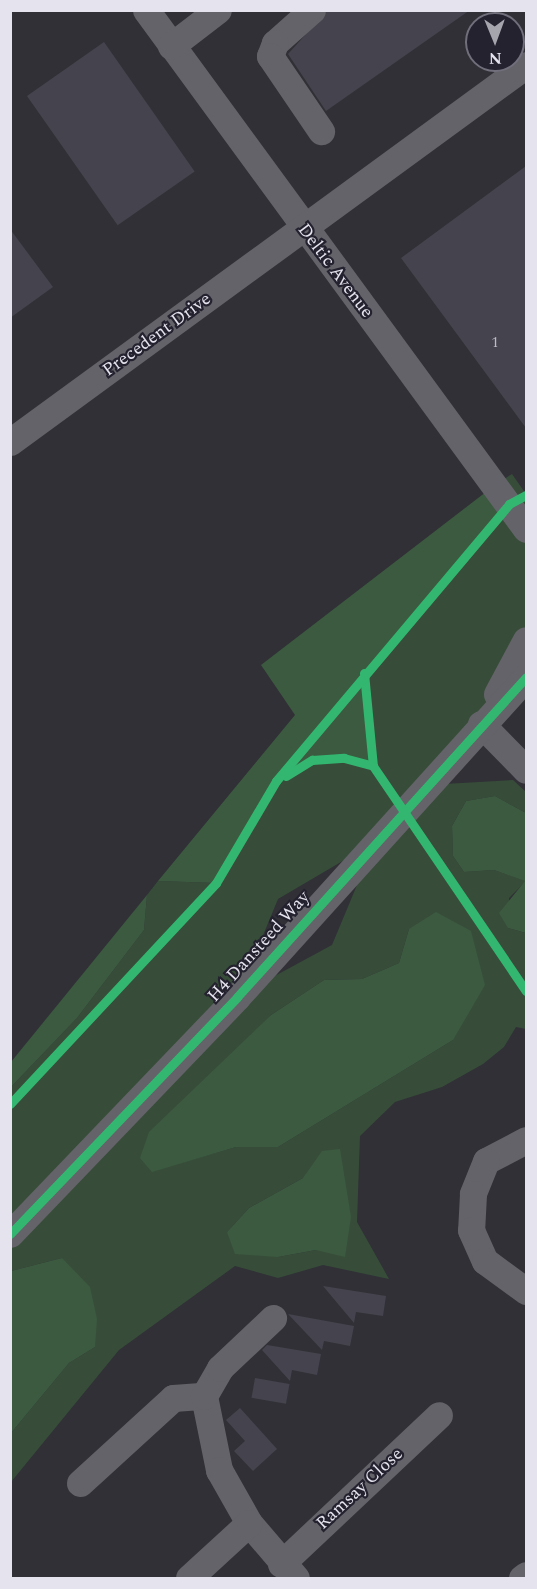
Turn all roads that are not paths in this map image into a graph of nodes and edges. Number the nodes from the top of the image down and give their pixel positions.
1 (146, 10) edge
2 (218, 10) edge
3 (312, 10) edge
4 (171, 46) junction
5 (526, 65) edge
6 (321, 131) dead end
7 (303, 228) junction
8 (10, 442) edge
9 (526, 529) edge
10 (526, 640) edge
11 (526, 677) edge
12 (481, 724) junction
13 (526, 770) edge
14 (526, 1140) edge
15 (10, 1234) edge
16 (526, 1291) edge
17 (273, 1318) dead end
18 (204, 1396) junction
19 (439, 1414) dead end
20 (80, 1483) dead end
21 (249, 1523) junction
22 (289, 1571) edge
23 (526, 1575) edge
24 (189, 1578) edge
25 (522, 1578) edge

1 - 4 street, Deltic Avenue
2 - 4 street
3 - 6 street
4 - 7 street, Deltic Avenue
5 - 7 street, Precedent Drive
7 - 8 street, Precedent Drive
7 - 9 street, Deltic Avenue
10 - 12 street
11 - 12 street, H4 Dansteed Way
12 - 13 street
12 - 15 street, H4 Dansteed Way
14 - 16 street
17 - 18 street
18 - 20 street
18 - 21 street, Ramsay Close
19 - 22 street, Ramsay Close
21 - 22 street, Ramsay Close
21 - 24 street
23 - 25 street

